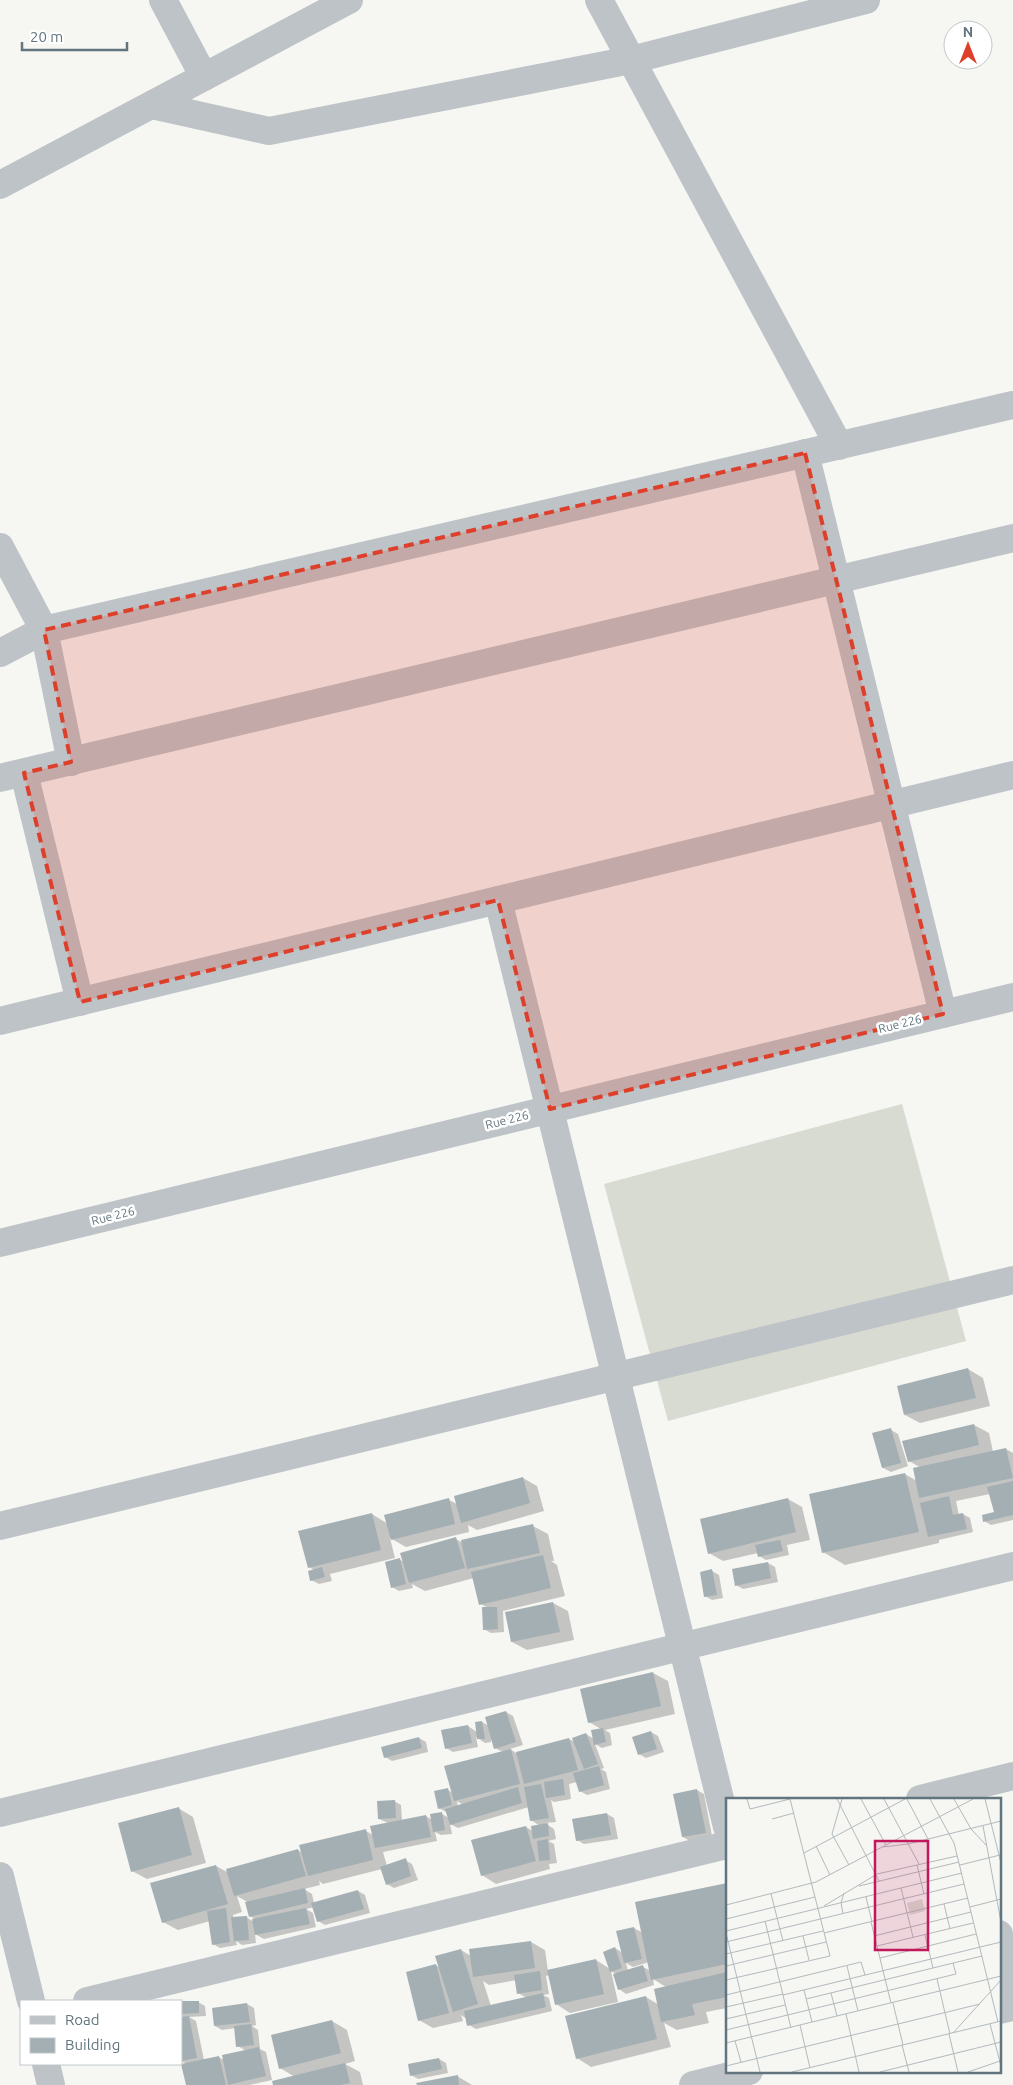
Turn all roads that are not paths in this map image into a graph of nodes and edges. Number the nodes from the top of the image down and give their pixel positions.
1 (163, 0) edge
2 (349, 0) edge
3 (599, 0) edge
4 (866, 0) edge
5 (631, 60) junction
6 (204, 77) junction
7 (152, 105) junction
8 (0, 185) edge
9 (1013, 405) edge
10 (839, 446) junction
11 (805, 453) junction
12 (1013, 538) edge
13 (0, 547) edge
14 (836, 580) junction
15 (44, 630) junction
16 (0, 654) edge
17 (71, 762) junction
18 (1013, 775) edge
19 (12, 776) edge
20 (892, 804) junction
21 (498, 900) junction
22 (1013, 997) edge
23 (80, 1002) junction
24 (943, 1014) junction
25 (0, 1021) edge
26 (550, 1110) junction
27 (0, 1243) edge
28 (1013, 1280) edge
29 (616, 1376) junction
30 (0, 1526) edge
31 (1013, 1566) edge
32 (682, 1646) junction
33 (1013, 1776) edge
34 (965, 1794) edge
35 (929, 1798) edge
36 (0, 1813) edge
37 (726, 1823) edge
38 (726, 1845) edge
39 (0, 1876) edge
40 (1000, 1938) edge
41 (1013, 1989) edge
42 (31, 2000) edge
43 (91, 2000) edge
44 (1013, 2007) edge
45 (1000, 2010) edge
46 (46, 2065) edge
47 (746, 2072) edge
48 (51, 2085) edge
49 (693, 2085) edge

1 - 6 street
2 - 6 street
3 - 5 street
4 - 5 street
5 - 7 street
5 - 10 street
6 - 7 street
7 - 8 street
9 - 10 street
10 - 11 street
11 - 14 street
11 - 15 street
12 - 14 street
13 - 15 street
14 - 17 street
14 - 20 street
15 - 16 street
15 - 17 street
17 - 19 street
18 - 20 street
19 - 23 street
20 - 21 street
20 - 24 street
21 - 23 street
21 - 26 street
22 - 24 street, Rue 226
23 - 25 street
24 - 26 street, Rue 226
26 - 27 street, Rue 226
26 - 29 street
28 - 29 street
29 - 30 street
29 - 32 street
31 - 32 street
32 - 36 street
32 - 37 street
33 - 34 street
34 - 35 street
38 - 43 street
39 - 42 street
40 - 41 street
44 - 45 street
46 - 48 street
47 - 49 street

